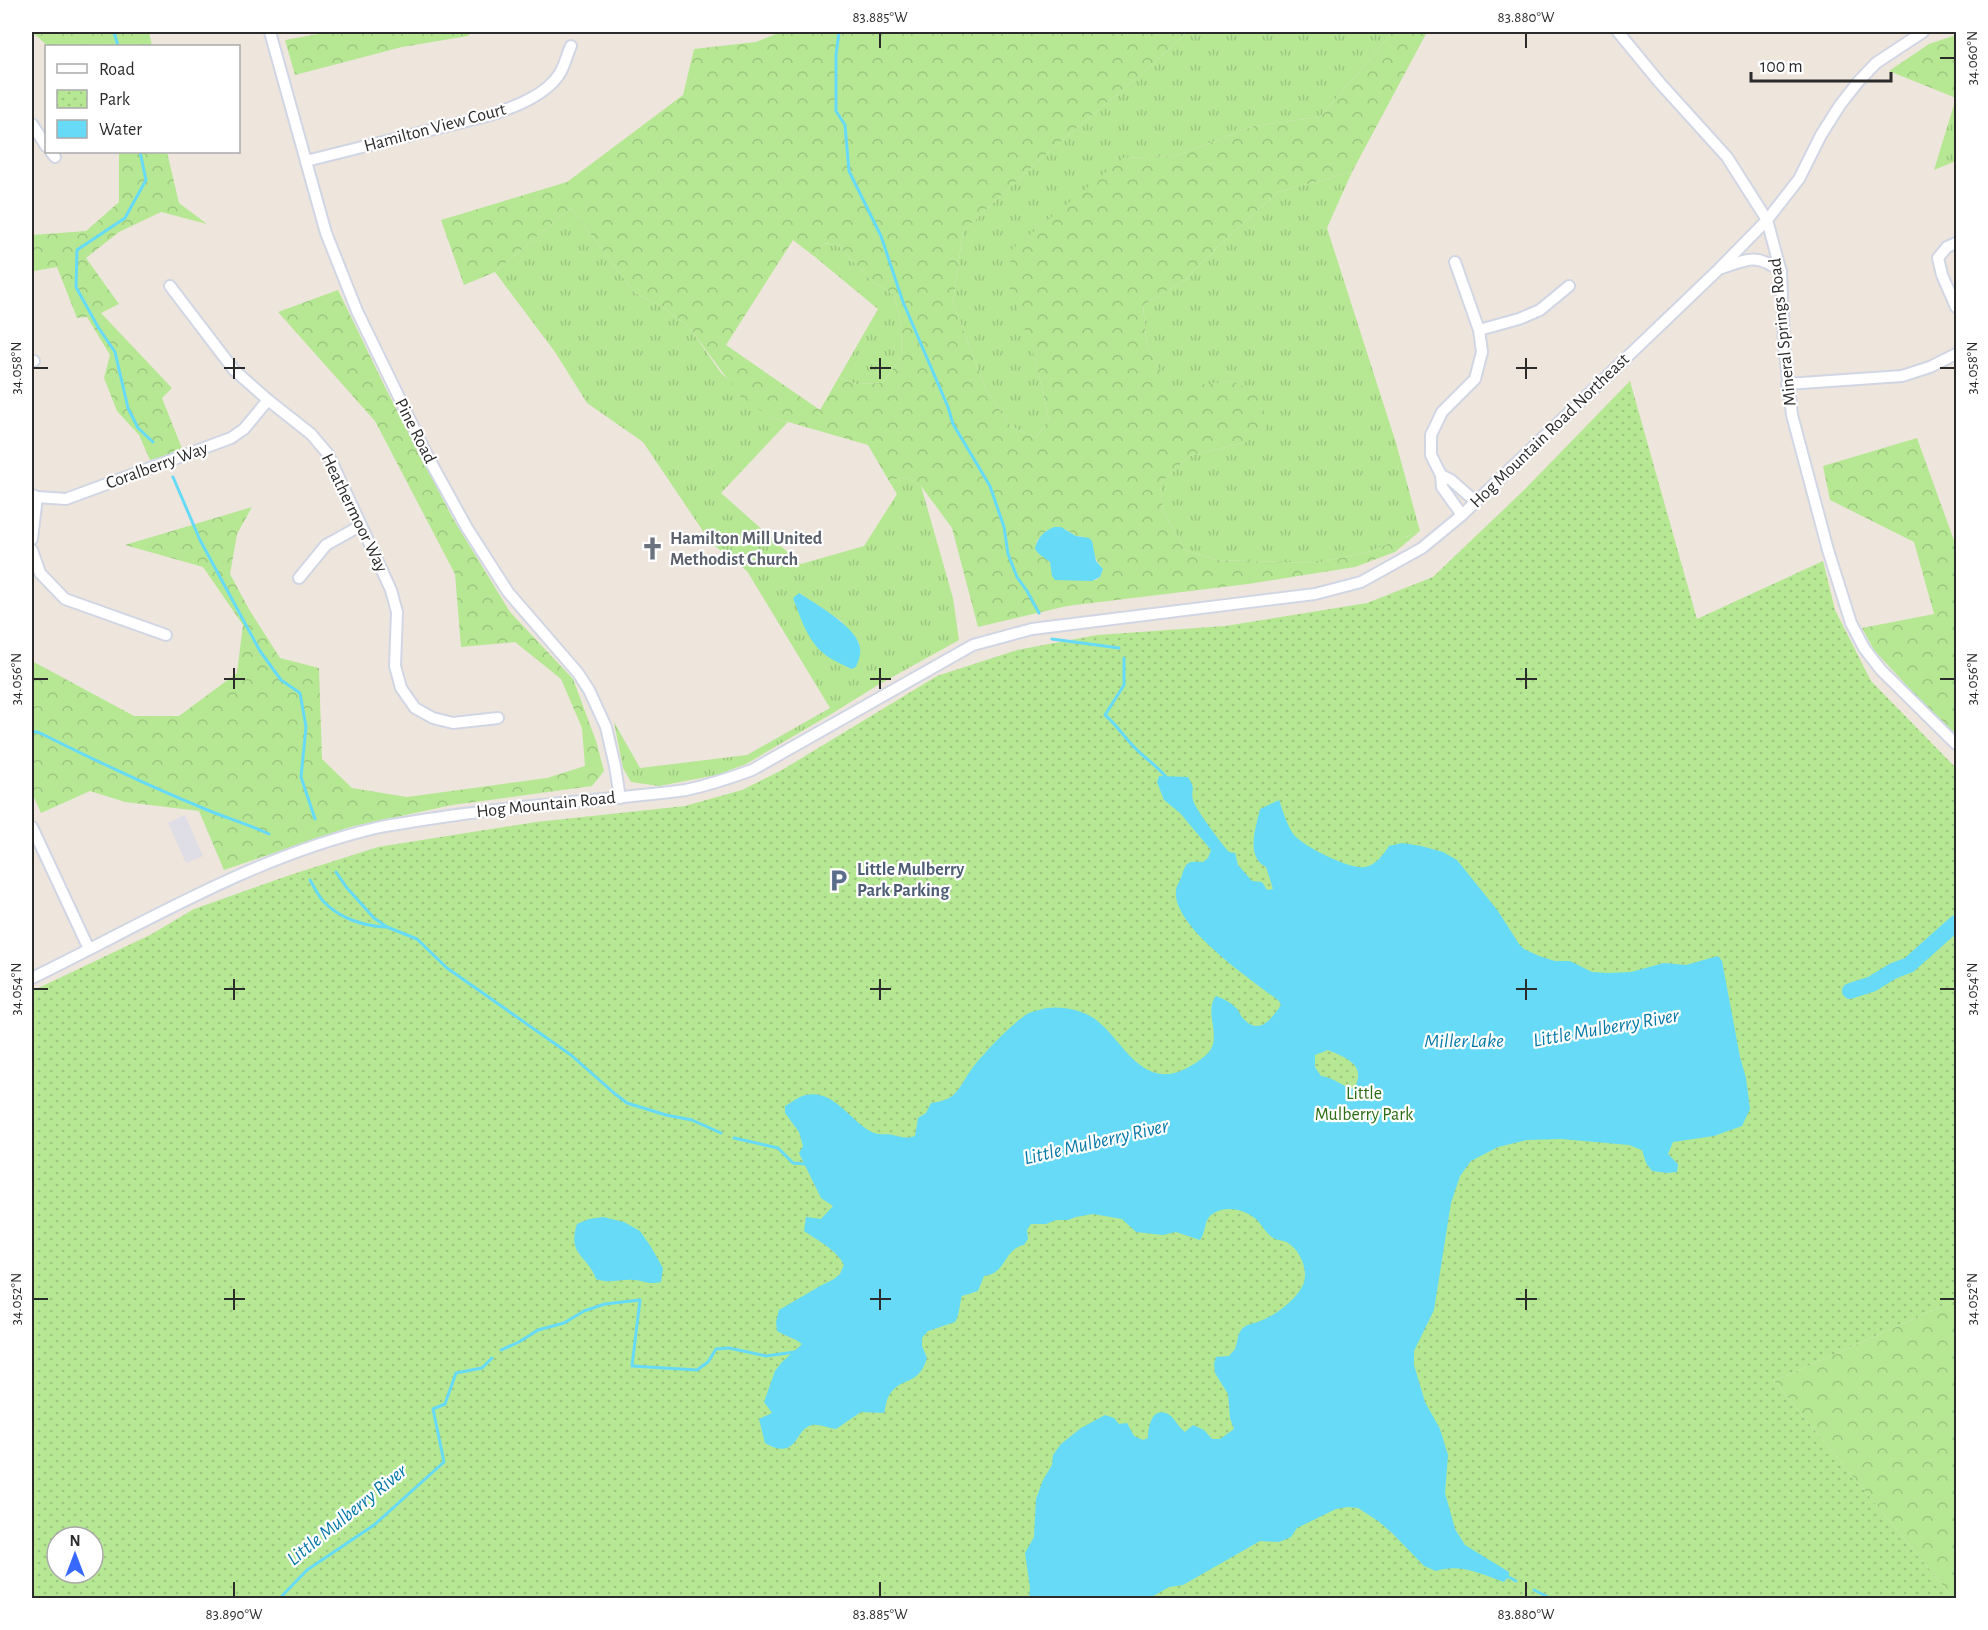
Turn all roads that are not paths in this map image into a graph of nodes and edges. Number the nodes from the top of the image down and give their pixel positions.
1 (270, 32) edge
2 (1618, 32) edge
3 (1923, 32) edge
4 (571, 46) dead end
5 (32, 124) edge
6 (45, 144) edge
7 (306, 161) junction
8 (1767, 220) junction
9 (1956, 243) edge
10 (1455, 262) dead end
11 (1719, 269) junction
12 (1781, 272) junction
13 (170, 286) dead end
14 (1569, 286) dead end
15 (1956, 307) edge
16 (1479, 330) junction
17 (1956, 354) edge
18 (1787, 384) junction
19 (268, 400) junction
20 (1441, 475) junction
21 (34, 496) edge
22 (1476, 502) junction
23 (1462, 515) junction
24 (360, 526) junction
25 (32, 539) edge
26 (32, 550) edge
27 (299, 578) dead end
28 (1056, 626) joint
29 (166, 635) dead end
30 (498, 718) dead end
31 (1956, 744) edge
32 (620, 798) junction
33 (32, 827) edge
34 (89, 949) junction
35 (32, 978) edge

1 - 7 street, Pine Road
2 - 8 street, Mineral Springs Road
3 - 8 street, Hog Mountain Road Northeast
4 - 7 street, Hamilton View Court
5 - 6 street
7 - 32 street, Pine Road
8 - 11 street, Hog Mountain Road Northeast
8 - 12 street, Mineral Springs Road
9 - 15 street
10 - 16 street
11 - 12 street
11 - 22 street, Hog Mountain Road Northeast
12 - 18 street, Mineral Springs Road
13 - 19 street, Heathermoor Way
14 - 16 street
16 - 20 street
17 - 18 street
18 - 31 street, Mineral Springs Road
19 - 21 street, Coralberry Way
19 - 24 street, Heathermoor Way
20 - 22 street
20 - 23 street
21 - 25 street
22 - 23 street, Hog Mountain Road Northeast
23 - 28 street, Hog Mountain Road Northeast
24 - 27 street
24 - 30 street, Heathermoor Way
26 - 29 street
28 - 32 street, Hog Mountain Road
32 - 34 street, Hog Mountain Road
33 - 34 street
34 - 35 street, Hog Mountain Road

